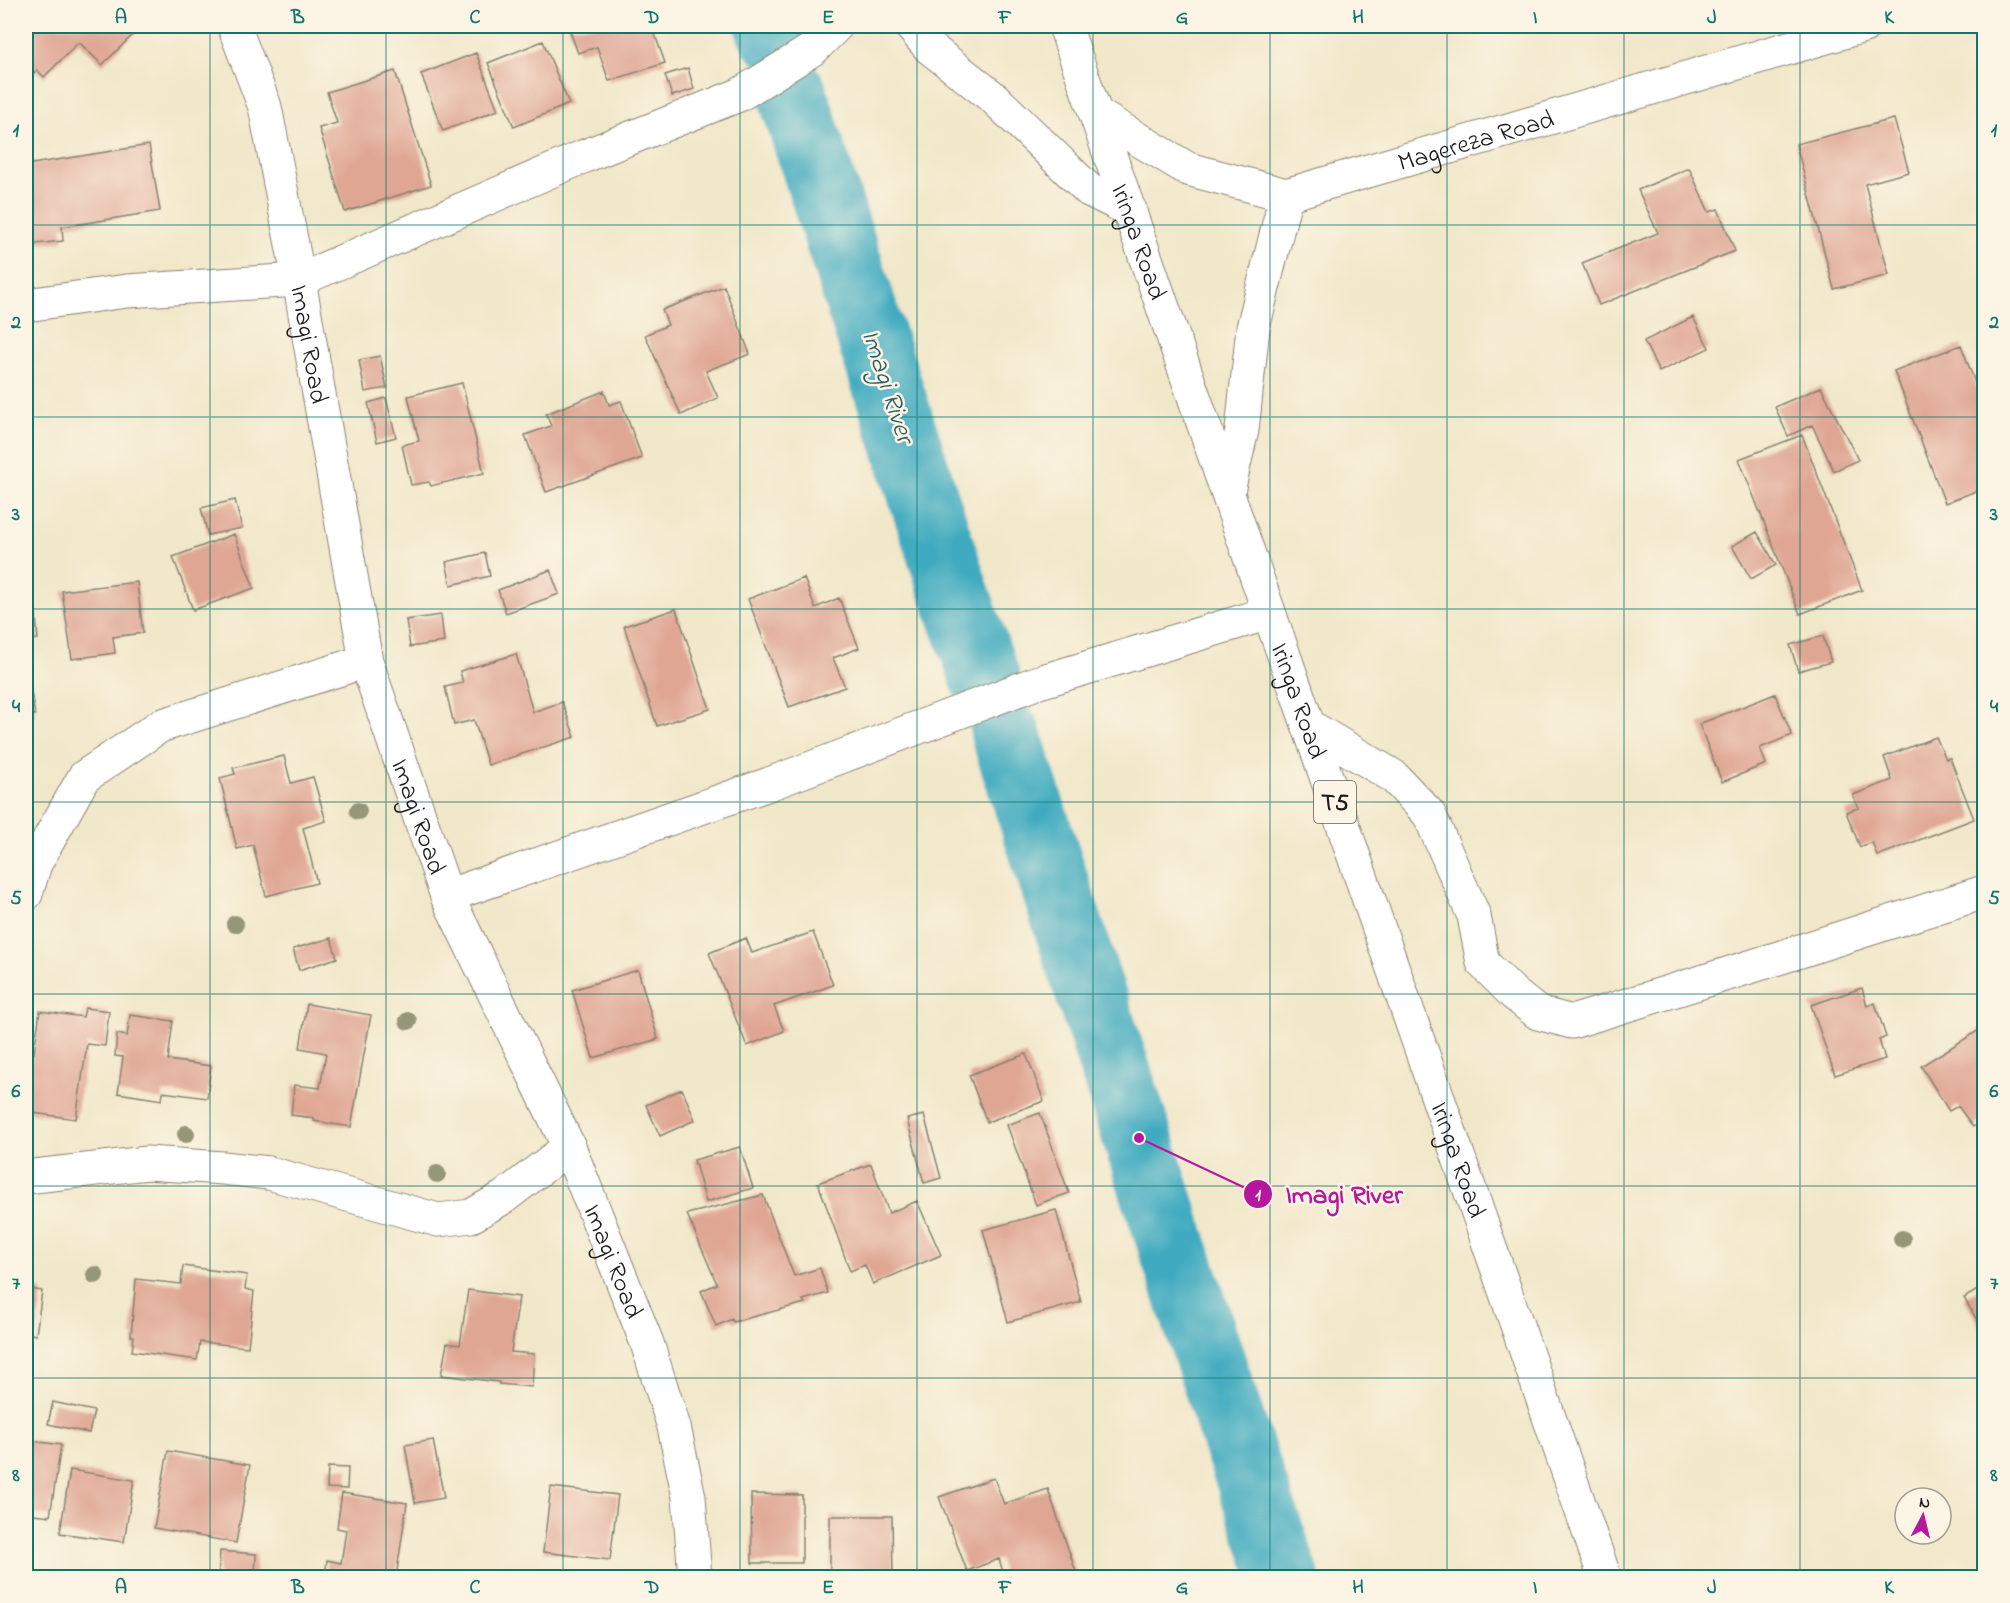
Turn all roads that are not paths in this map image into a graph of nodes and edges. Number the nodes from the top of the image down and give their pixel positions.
1 (234, 26) edge
2 (836, 26) edge
3 (911, 26) edge
4 (1065, 26) edge
5 (1864, 26) edge
6 (1096, 114) junction
7 (1286, 195) junction
8 (1130, 210) junction
9 (299, 280) junction
10 (26, 305) edge
11 (1228, 491) junction
12 (1269, 613) junction
13 (366, 661) junction
14 (1309, 726) junction
15 (29, 873) edge
16 (1984, 892) edge
17 (447, 896) junction
18 (569, 1147) junction
19 (26, 1177) edge
20 (695, 1578) edge
21 (1605, 1578) edge

1 - 9 main road, Imagi Road
2 - 9 main road
3 - 8 main road
4 - 6 main road, Iringa Road / T5
5 - 7 main road, Magereza Road
6 - 7 main road
6 - 8 main road, Iringa Road / T5
7 - 11 main road
8 - 11 main road, Iringa Road / T5
9 - 10 main road
9 - 13 main road, Imagi Road
11 - 12 main road, Iringa Road / T5
12 - 14 main road, Iringa Road / T5
12 - 17 main road
13 - 15 main road
13 - 17 main road, Imagi Road
14 - 16 main road
14 - 21 main road, Iringa Road / T5
17 - 18 main road, Imagi Road
18 - 19 main road
18 - 20 main road, Imagi Road

